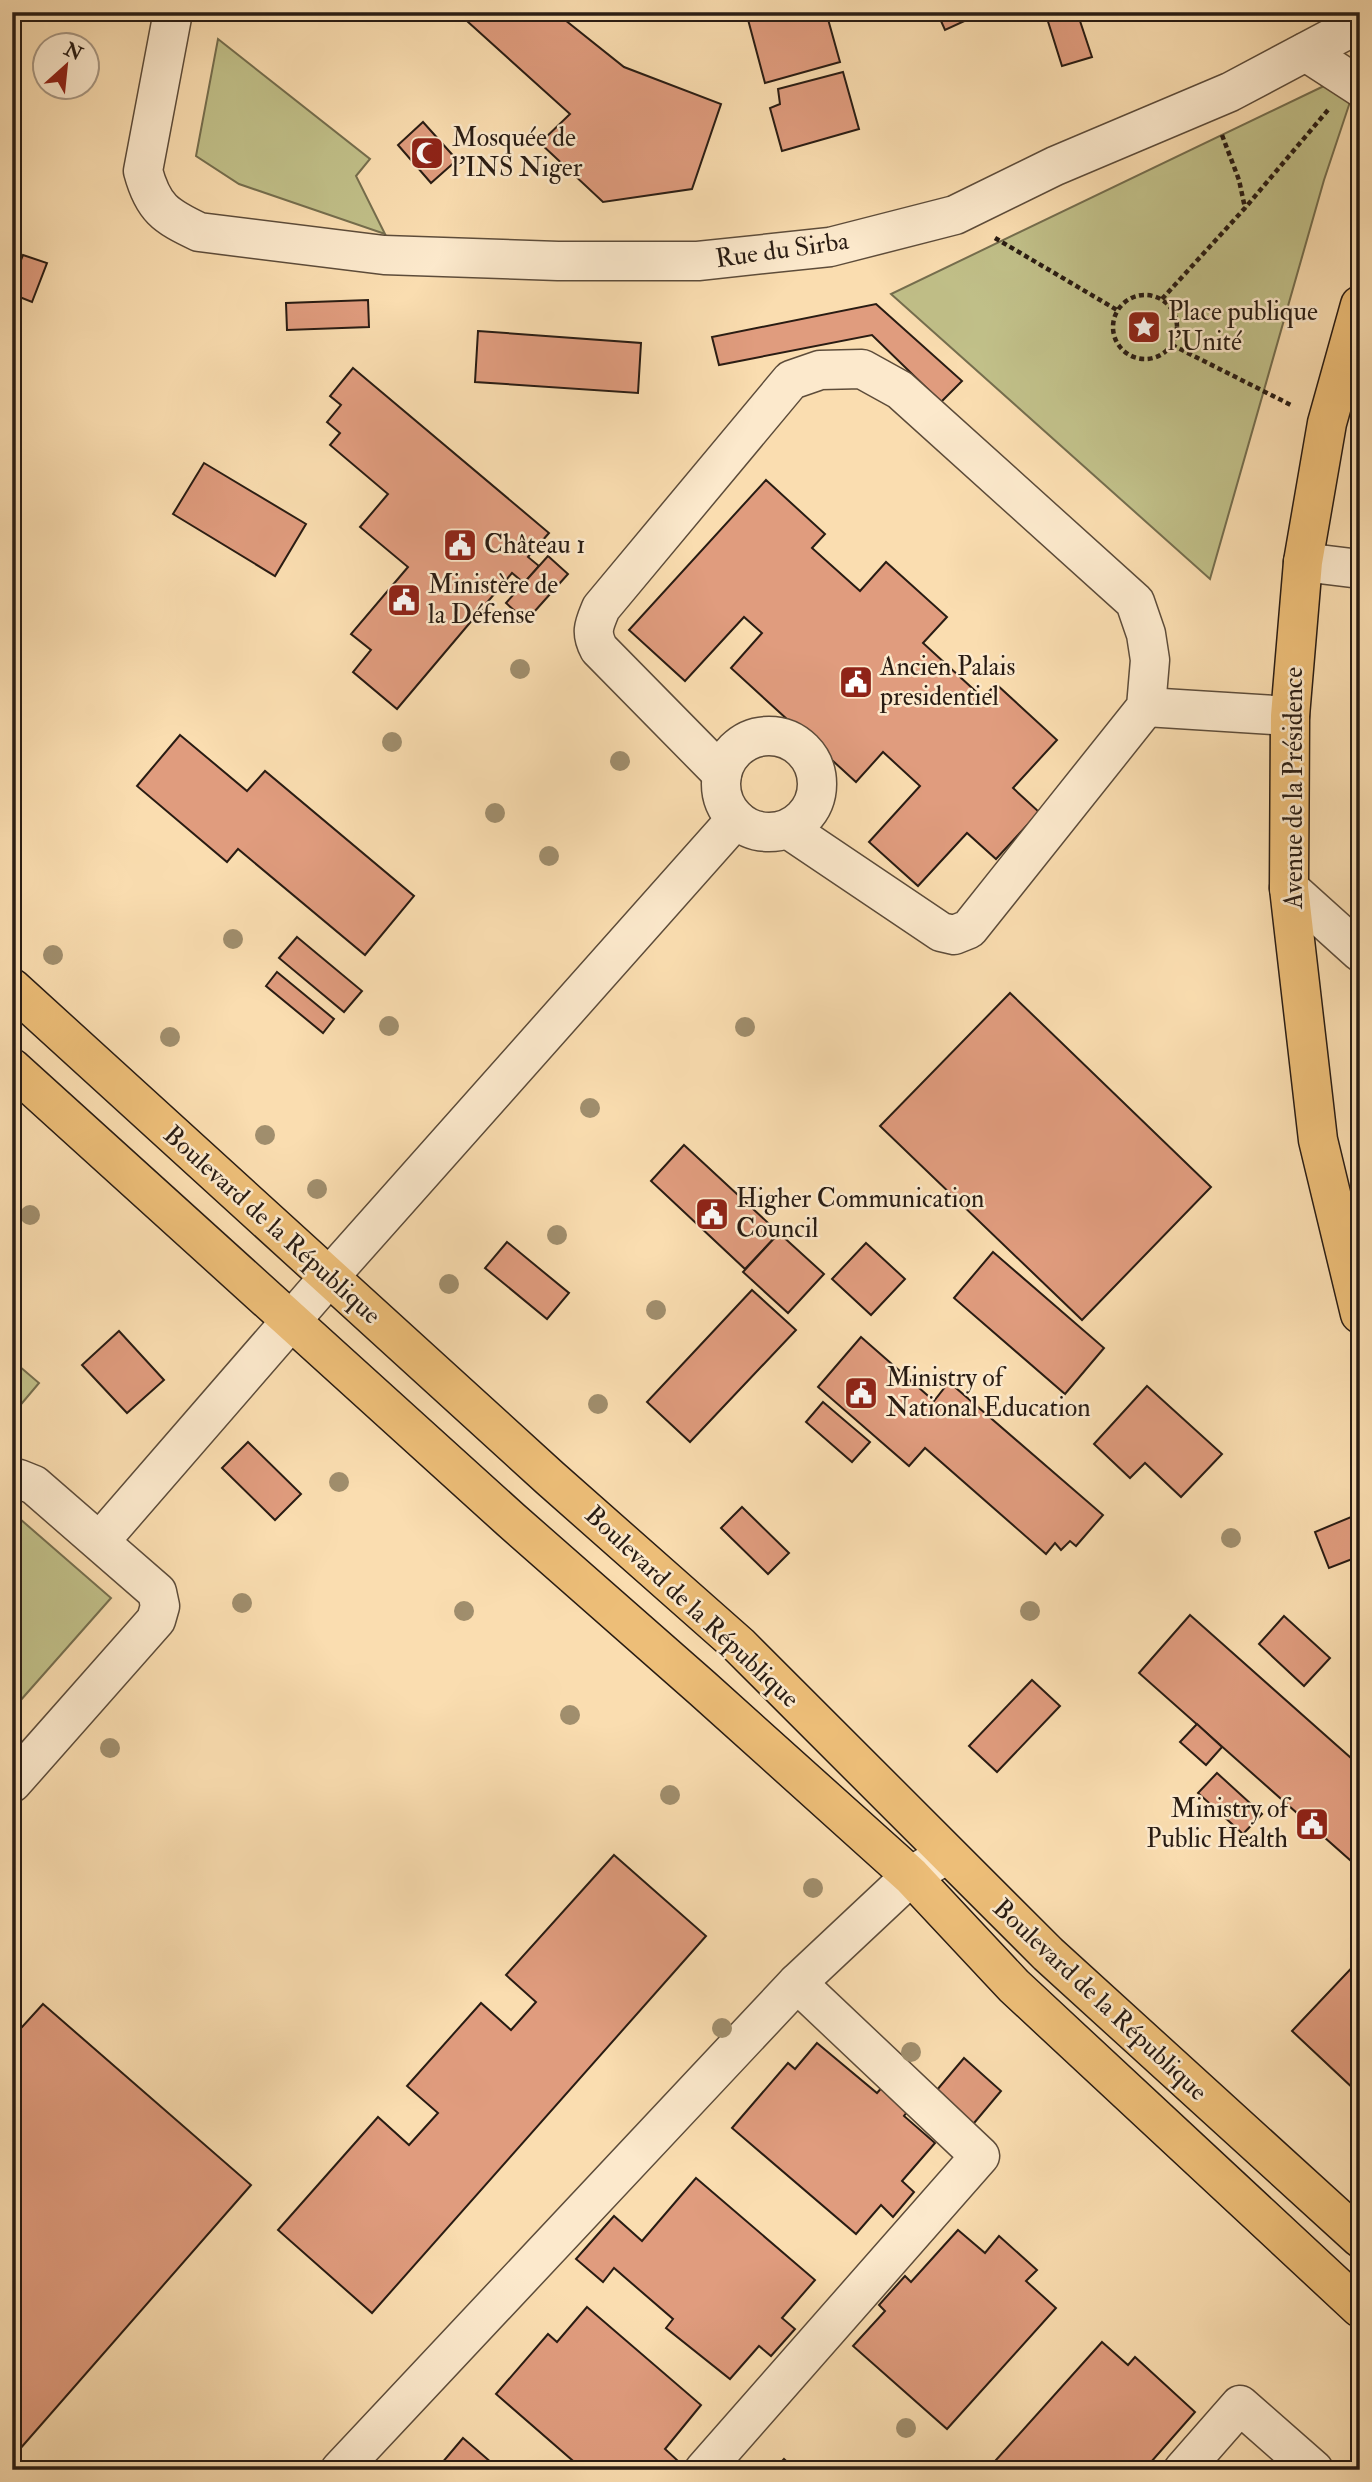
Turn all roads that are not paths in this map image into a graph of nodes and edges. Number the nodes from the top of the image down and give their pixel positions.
1 (173, 12) edge
2 (1360, 23) edge
3 (1306, 52) junction
4 (1356, 84) edge
5 (1360, 305) edge
6 (1303, 562) junction
7 (1360, 569) edge
8 (1146, 707) junction
9 (1290, 716) junction
10 (722, 774) junction
11 (736, 819) junction
12 (788, 829) junction
13 (1289, 888) junction
14 (1360, 952) edge
15 (14, 992) edge
16 (12, 1068) edge
17 (329, 1277) junction
18 (1360, 1314) edge
19 (291, 1321) junction
20 (550, 1478) junction
21 (12, 1480) edge
22 (511, 1520) junction
23 (100, 1541) junction
24 (739, 1645) junction
25 (702, 1688) junction
26 (12, 1783) edge
27 (947, 1854) junction
28 (911, 1876) junction
29 (1048, 1954) junction
30 (797, 1983) junction
31 (1014, 1986) junction
32 (1360, 2238) edge
33 (1360, 2308) edge
34 (340, 2470) edge
35 (704, 2470) edge
36 (1183, 2470) edge
37 (1314, 2470) edge

1 - 3 street, Rue du Sirba
2 - 3 street, Rue du Sirba
3 - 4 street
5 - 6 main road, Avenue de la Présidence
6 - 7 street
6 - 9 main road, Avenue de la Présidence
8 - 9 street
8 - 10 street
8 - 12 street
9 - 13 main road, Avenue de la Présidence
10 - 11 street
10 - 12 street
11 - 12 street
11 - 17 street
13 - 14 street
13 - 18 main road, Avenue de la Présidence
15 - 17 main road, Boulevard de la République
16 - 19 main road, Boulevard de la République
17 - 19 street
17 - 20 main road, Boulevard de la République
19 - 22 main road, Boulevard de la République
19 - 23 street
20 - 22 main road
20 - 24 main road, Boulevard de la République
21 - 23 street
22 - 25 main road, Boulevard de la République
23 - 26 street
24 - 25 main road
24 - 27 main road, Boulevard de la République
25 - 28 main road, Boulevard de la République
27 - 28 street
27 - 29 main road, Boulevard de la République
28 - 30 street
28 - 31 main road, Boulevard de la République
29 - 31 main road
29 - 32 main road, Boulevard de la République
30 - 34 street
30 - 35 street
31 - 33 main road, Boulevard de la République
36 - 37 street

